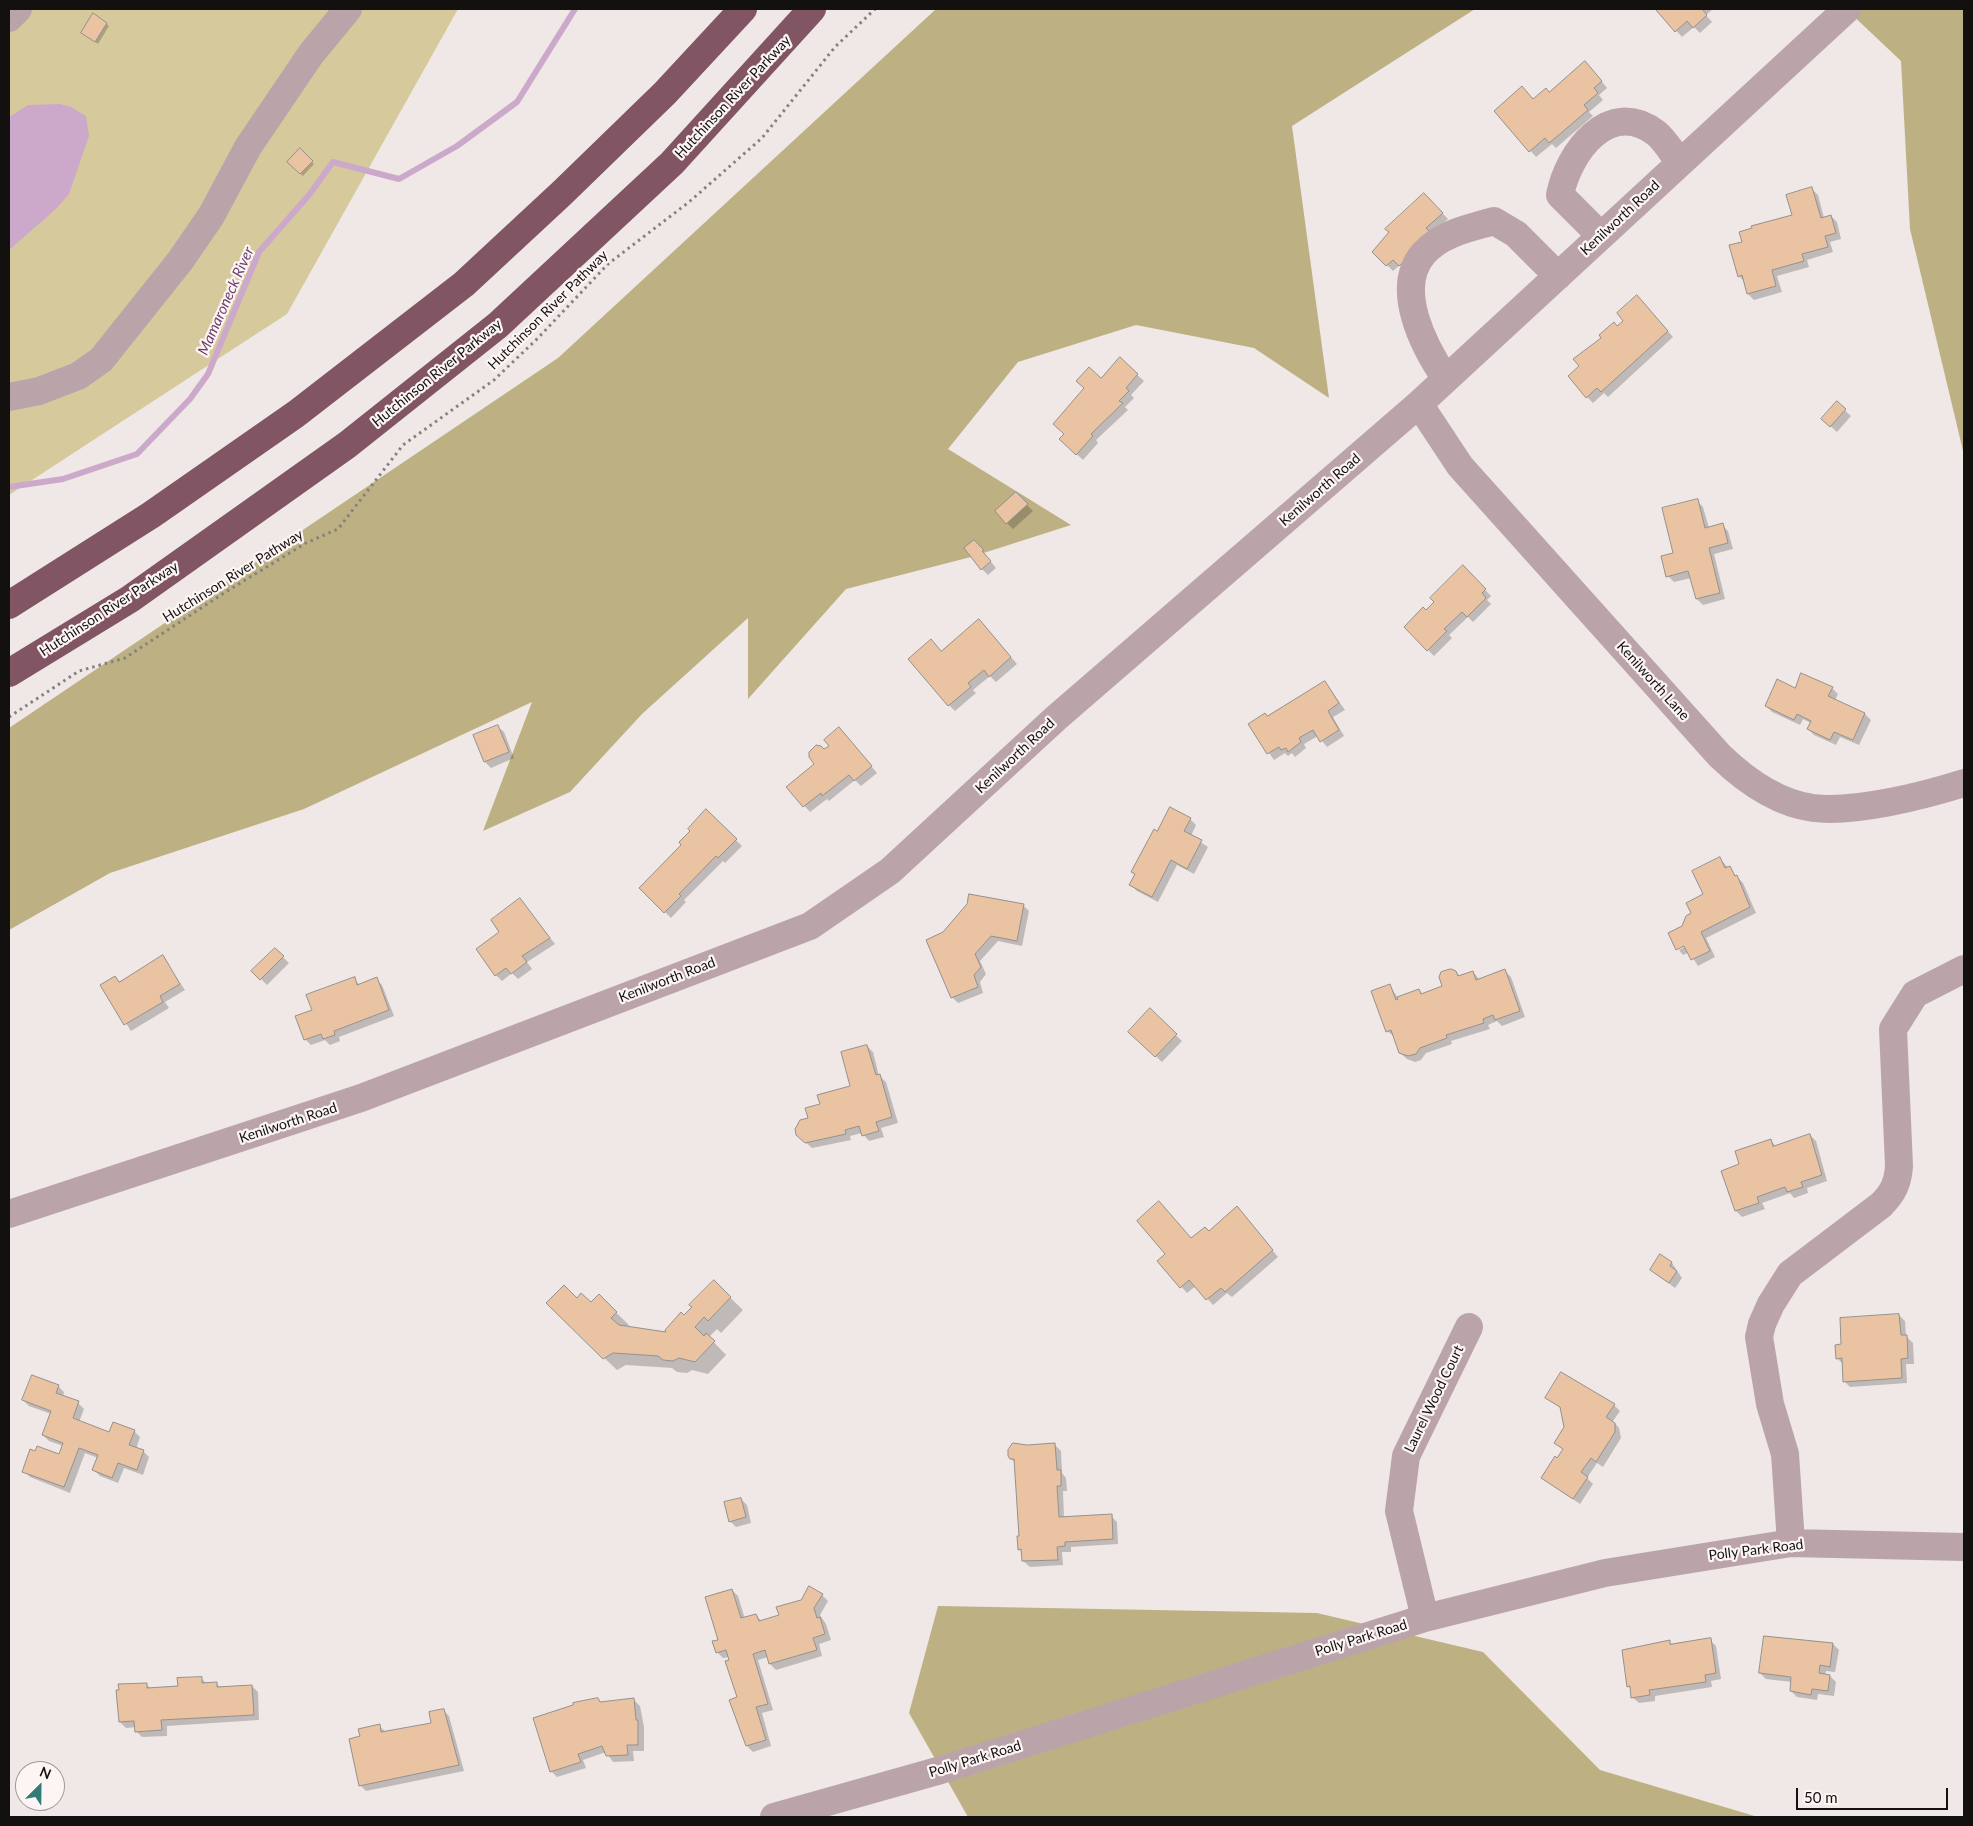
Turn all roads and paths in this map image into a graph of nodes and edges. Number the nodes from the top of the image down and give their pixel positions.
1 (18, 9) edge
2 (348, 9) edge
3 (743, 9) edge
4 (812, 9) edge
5 (875, 9) edge
6 (1847, 9) edge
7 (9, 18) edge
8 (1680, 163) junction
9 (1601, 236) junction
10 (1558, 276) junction
11 (1446, 379) junction
12 (9, 397) edge
13 (1419, 404) junction
14 (9, 605) edge
15 (9, 673) edge
16 (9, 717) edge
17 (1964, 783) edge
18 (1964, 969) edge
19 (9, 1214) edge
20 (1469, 1327) dead end
21 (1791, 1543) junction
22 (1964, 1547) edge
23 (1425, 1618) junction
24 (774, 1817) edge

1 - 7 street
2 - 12 street
3 - 14 highway
4 - 15 highway, Hutchinson River Parkway
5 - 16 path, Hutchinson River Pathway
6 - 8 street, Kenilworth Road
8 - 9 street, Kenilworth Road
8 - 9 street
9 - 10 street, Kenilworth Road
10 - 11 street, Kenilworth Road
10 - 11 street
11 - 13 street, Kenilworth Road
13 - 17 street, Kenilworth Lane
13 - 19 street, Kenilworth Road
18 - 21 street
20 - 23 street, Laurel Wood Court
21 - 22 street, Polly Park Road
21 - 23 street, Polly Park Road
23 - 24 street, Polly Park Road

